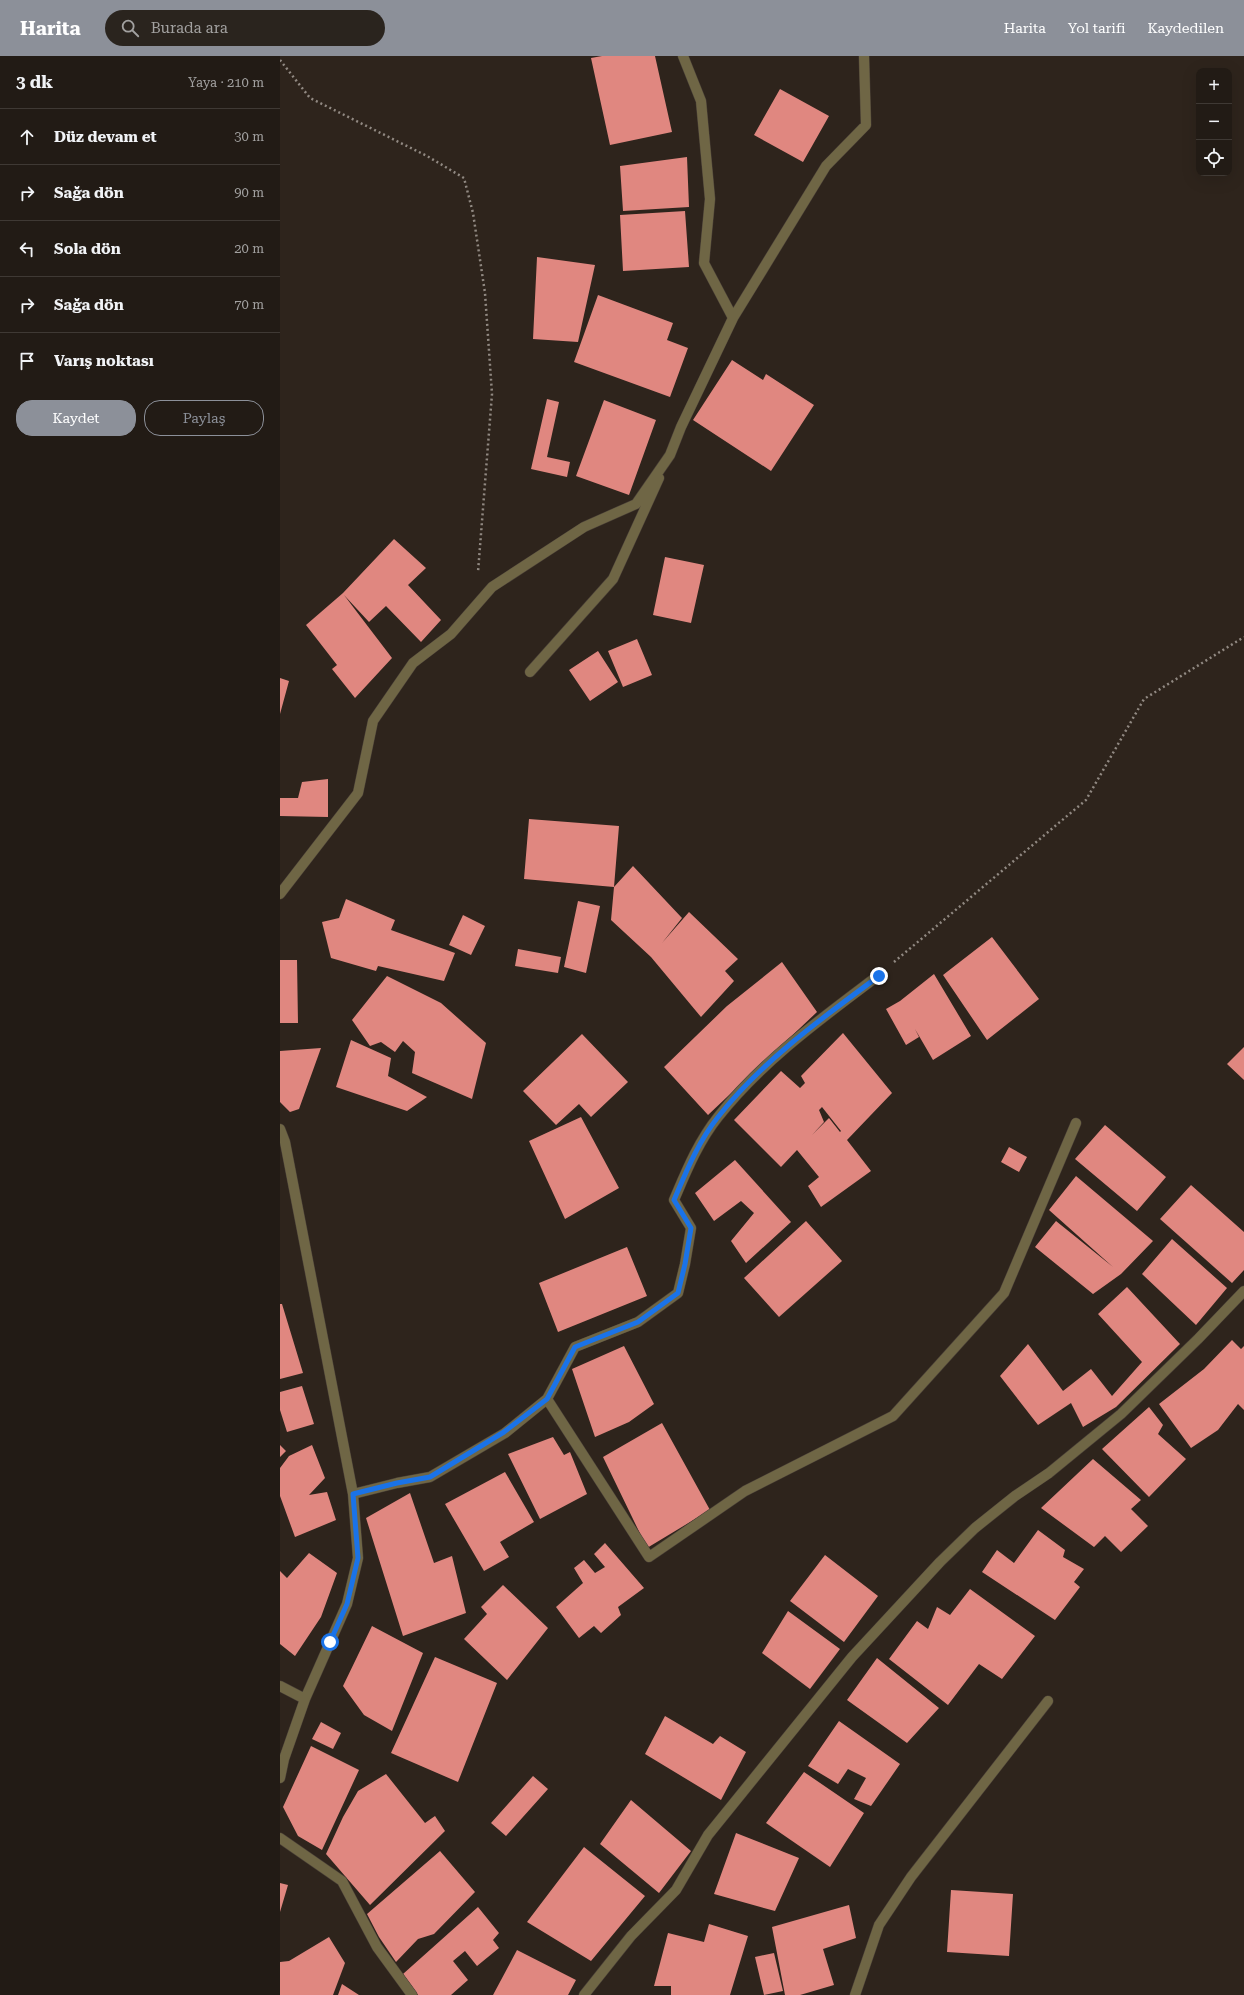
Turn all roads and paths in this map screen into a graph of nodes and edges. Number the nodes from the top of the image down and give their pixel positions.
1 (684, 56) edge
2 (864, 56) edge
3 (280, 60) edge
4 (733, 318) junction
5 (670, 455) junction
6 (475, 606) junction
7 (1244, 637) edge
8 (530, 672) dead end
9 (280, 894) edge
10 (879, 976) joint
11 (1076, 1123) dead end
12 (280, 1129) edge
13 (1244, 1291) edge
14 (547, 1399) junction
15 (353, 1494) junction
16 (280, 1686) edge
17 (305, 1699) junction
18 (1048, 1701) dead end
19 (280, 1778) edge
20 (280, 1838) edge
21 (412, 1995) edge
22 (584, 1995) edge
23 (855, 1995) edge

1 - 4 street
2 - 4 street
3 - 6 path
4 - 5 street
5 - 6 street
5 - 8 street
6 - 9 street
7 - 10 path
10 - 14 street
11 - 14 street
12 - 15 street
13 - 22 street
14 - 15 street
15 - 17 street
16 - 17 street
17 - 19 street
18 - 23 street
20 - 21 street

